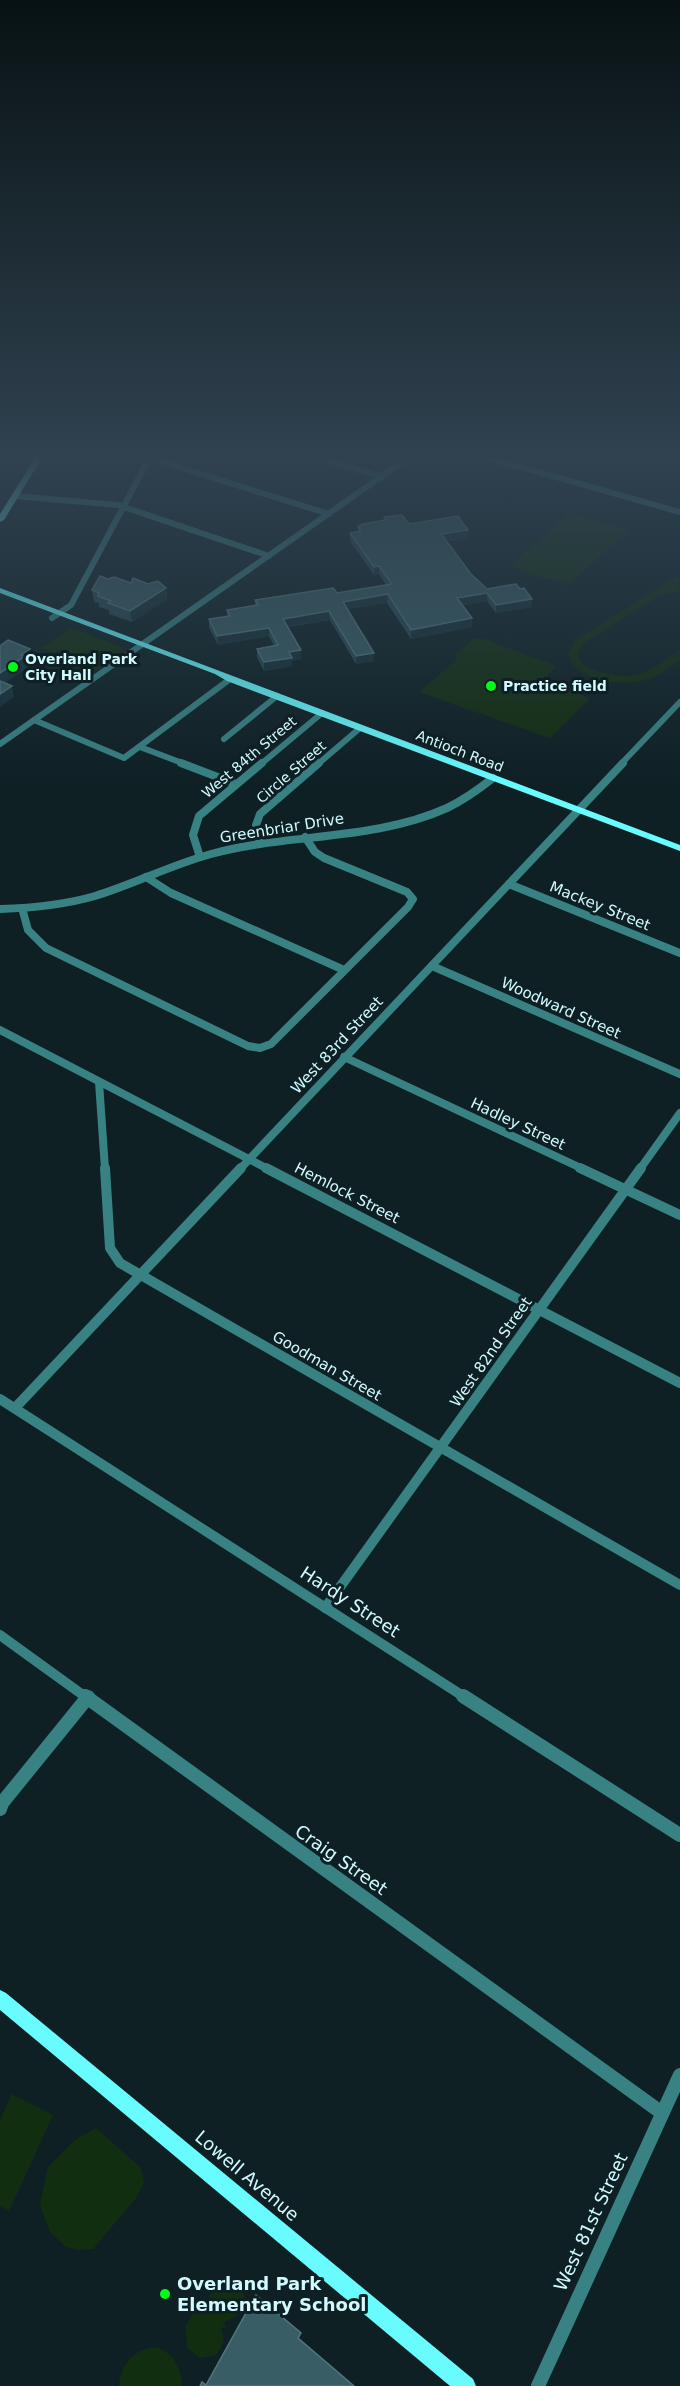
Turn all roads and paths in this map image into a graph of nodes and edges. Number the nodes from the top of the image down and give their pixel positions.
1 (93, 564) edge
2 (257, 564) edge
3 (0, 590) edge
4 (0, 598) edge
5 (60, 612) junction
6 (52, 618) junction
7 (144, 644) junction
8 (135, 649) junction
9 (230, 679) junction
10 (277, 696) junction
11 (680, 702) edge
12 (322, 713) junction
13 (34, 720) junction
14 (360, 728) junction
15 (224, 739) dead end
16 (0, 744) edge
17 (140, 747) junction
18 (493, 778) junction
19 (236, 784) junction
20 (579, 810) junction
21 (305, 837) junction
22 (260, 843) junction
23 (680, 848) edge
24 (200, 857) junction
25 (146, 877) junction
26 (509, 884) junction
27 (22, 908) junction
28 (0, 909) edge
29 (680, 953) edge
30 (432, 966) junction
31 (344, 970) junction
32 (0, 1030) edge
33 (344, 1057) junction
34 (680, 1074) edge
35 (99, 1082) junction
36 (680, 1113) edge
37 (248, 1160) junction
38 (624, 1189) junction
39 (680, 1215) edge
40 (138, 1275) junction
41 (539, 1309) junction
42 (680, 1383) edge
43 (0, 1399) edge
44 (15, 1408) junction
45 (441, 1448) junction
46 (680, 1585) edge
47 (325, 1608) junction
48 (0, 1635) edge
49 (88, 1697) junction
50 (0, 1809) edge
51 (680, 1835) edge
52 (0, 2000) edge
53 (680, 2075) edge
54 (662, 2113) junction
55 (466, 2386) edge
56 (538, 2386) edge

1 - 5 street
2 - 7 street
3 - 5 main road, Antioch Road
4 - 6 main road, Antioch Road
5 - 6 street
5 - 7 main road, Antioch Road
6 - 8 main road, Antioch Road
7 - 8 street
7 - 9 main road, Antioch Road
8 - 9 main road, Antioch Road
8 - 13 street
9 - 10 main road, Antioch Road
9 - 17 street
10 - 12 main road, Antioch Road
10 - 15 street
11 - 20 street, West 83rd Street
12 - 14 main road, Antioch Road
12 - 19 street, West 84th Street
13 - 16 street
13 - 17 street
14 - 18 main road, Antioch Road
14 - 22 street, Circle Street
17 - 19 street
18 - 20 main road, Antioch Road
18 - 21 street, Greenbriar Drive
19 - 24 street, West 84th Street
20 - 23 main road, Antioch Road
20 - 26 street, West 83rd Street
21 - 22 street, Greenbriar Drive
21 - 31 street
22 - 24 street, Greenbriar Drive
24 - 25 street, Greenbriar Drive
25 - 27 street, Greenbriar Drive
25 - 31 street
26 - 29 street, Mackey Street
26 - 30 street, West 83rd Street
27 - 28 street, Greenbriar Drive
27 - 31 street
30 - 33 street, West 83rd Street
30 - 34 street, Woodward Street
32 - 35 street, Hemlock Street
33 - 37 street, West 83rd Street
33 - 38 street, Hadley Street
35 - 37 street, Hemlock Street
35 - 40 street, Goodman Street
36 - 38 street, West 82nd Street
37 - 40 street, West 83rd Street
37 - 41 street, Hemlock Street
38 - 39 street, Hadley Street
38 - 41 street, West 82nd Street
40 - 44 street, West 83rd Street
40 - 45 street, Goodman Street
41 - 42 street, Hemlock Street
41 - 45 street, West 82nd Street
43 - 44 street, Hardy Street
44 - 47 street, Hardy Street
45 - 46 street, Goodman Street
45 - 47 street, West 82nd Street
47 - 51 street, Hardy Street
48 - 49 street, Craig Street
49 - 50 street
49 - 54 street, Craig Street
52 - 55 main road, Lowell Avenue
53 - 54 street, West 81st Street
54 - 56 street, West 81st Street

